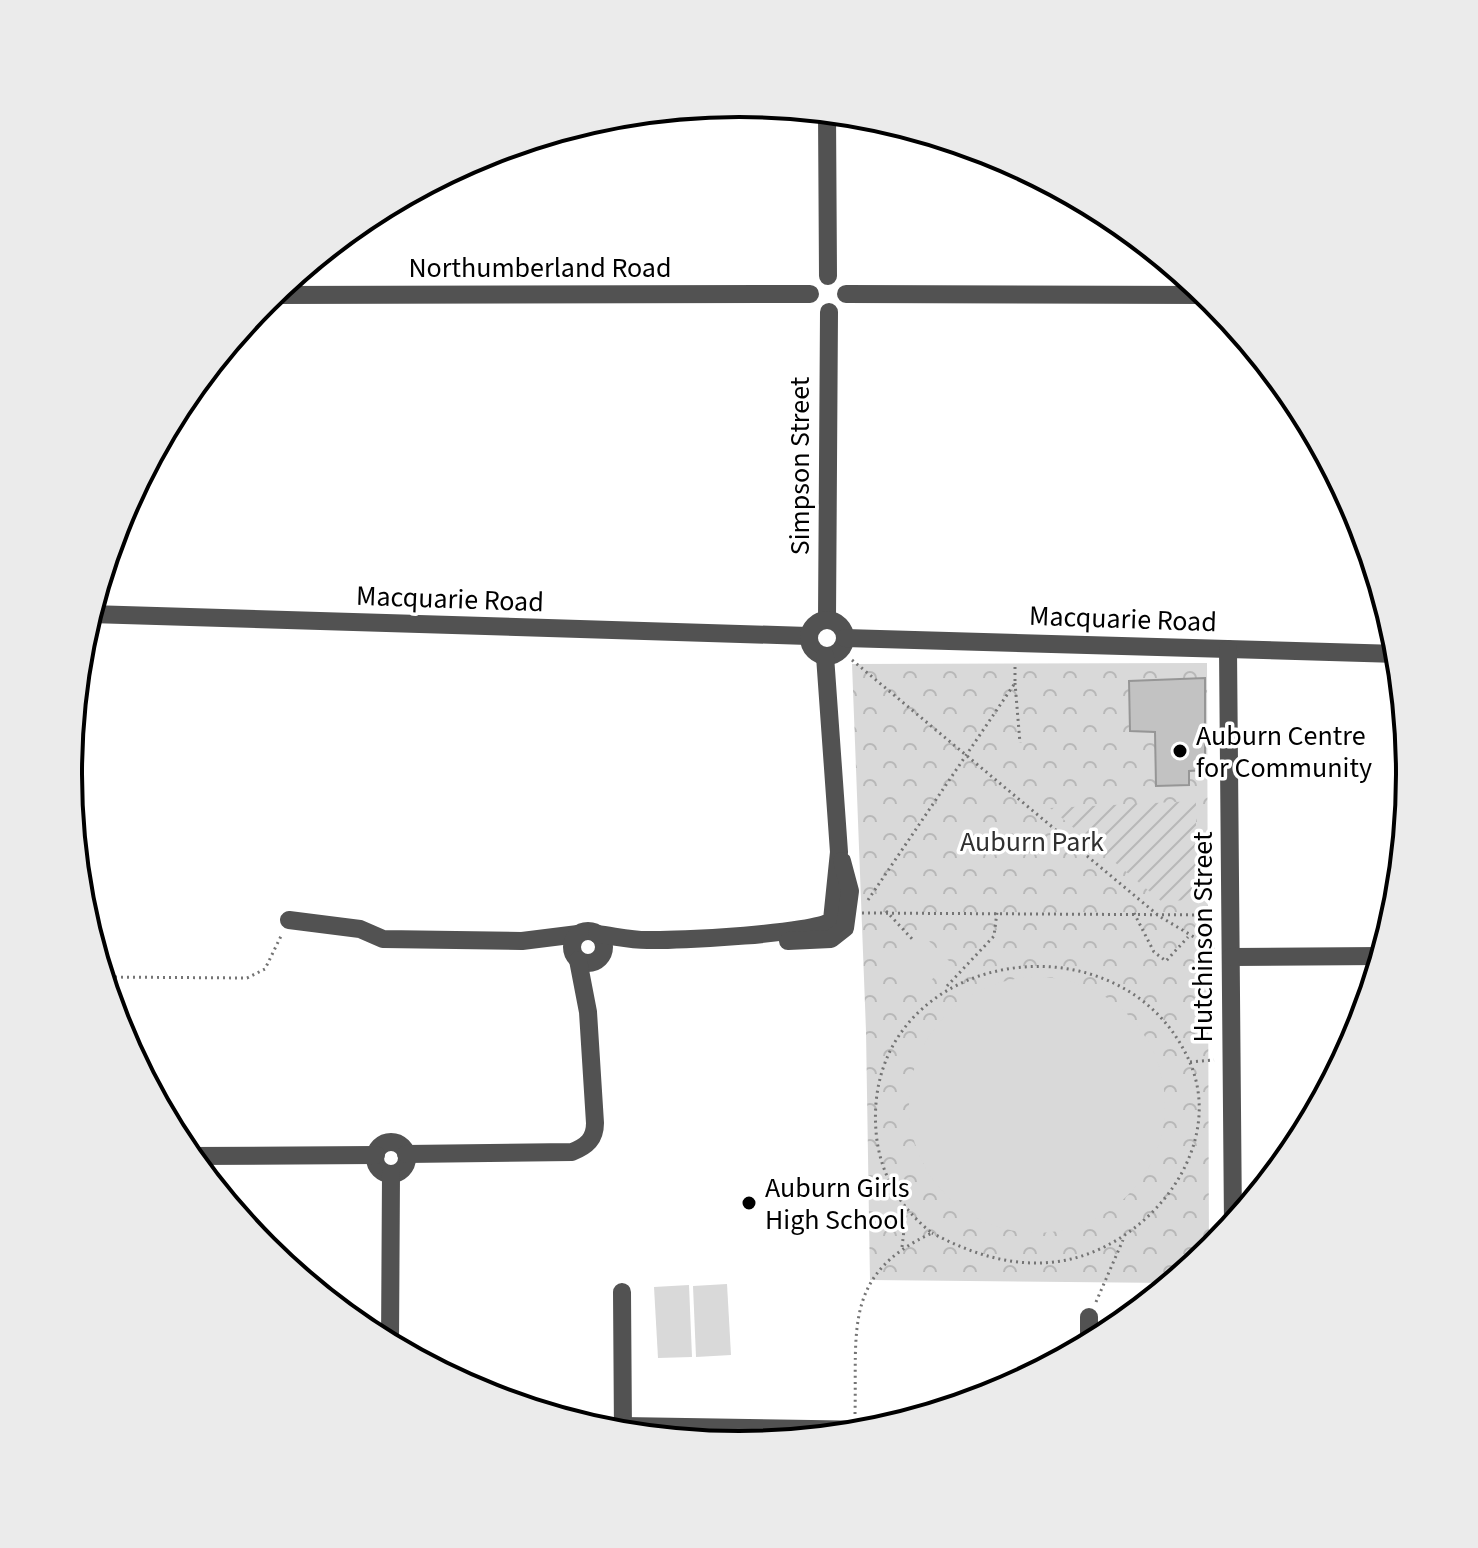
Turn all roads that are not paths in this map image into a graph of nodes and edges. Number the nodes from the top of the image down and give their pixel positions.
1 (827, 123) edge
2 (828, 276) junction
3 (810, 294) junction
4 (846, 294) junction
5 (289, 295) edge
6 (1188, 295) edge
7 (829, 312) junction
8 (102, 614) edge
9 (827, 619) junction
10 (808, 636) junction
11 (845, 638) junction
12 (1228, 649) junction
13 (1384, 654) edge
14 (825, 656) junction
15 (289, 920) road end
16 (647, 940) junction
17 (585, 952) junction
18 (1370, 956) edge
19 (1231, 957) junction
20 (406, 1154) junction
21 (376, 1155) junction
22 (205, 1156) edge
23 (391, 1174) junction
24 (1233, 1207) edge
25 (622, 1292) dead end
26 (1089, 1317) road end
27 (1089, 1329) edge
28 (390, 1330) edge
29 (623, 1420) edge

1 - 2 street
2 - 3 street
2 - 4 street
3 - 5 street, Northumberland Road
3 - 7 street
4 - 6 street
4 - 7 street
7 - 9 street, Simpson Street
8 - 10 street, Macquarie Road
9 - 10 street
9 - 11 street
10 - 14 street
11 - 12 street, Macquarie Road
11 - 14 street
12 - 13 street, Macquarie Road
12 - 19 street, Hutchinson Street
14 - 16 street
15 - 17 street
16 - 17 street
16 - 17 street
17 - 20 street
18 - 19 street
19 - 24 street, Hutchinson Street
20 - 21 street
20 - 23 street
21 - 22 street
21 - 23 street
23 - 28 street
25 - 29 street
26 - 27 street

